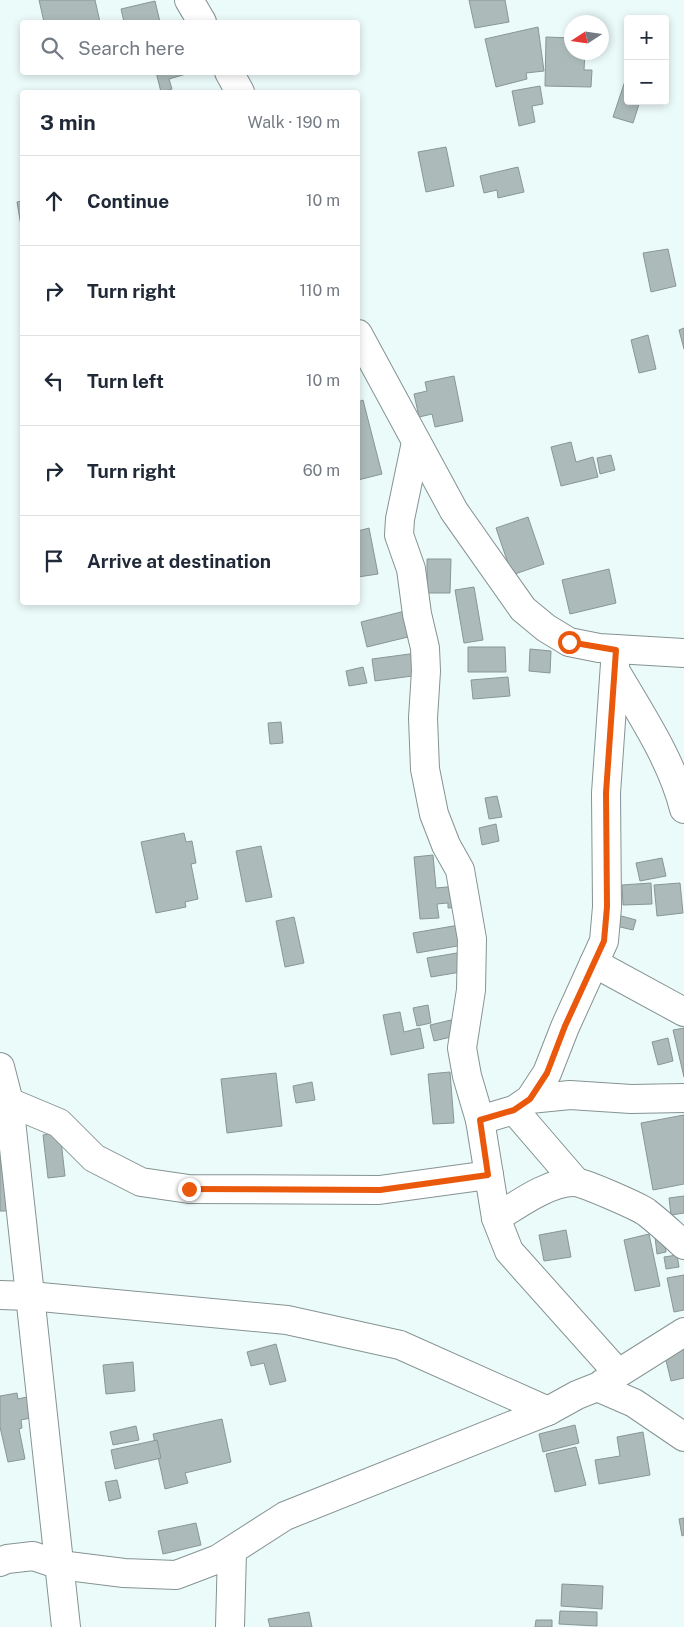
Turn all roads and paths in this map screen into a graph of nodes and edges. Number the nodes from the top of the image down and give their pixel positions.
1 (189, 0) edge
2 (201, 20) edge
3 (231, 75) edge
4 (239, 90) edge
5 (360, 338) edge
6 (416, 442) junction
7 (684, 653) edge
8 (615, 660) junction
9 (684, 809) edge
10 (594, 962) junction
11 (684, 1012) edge
12 (0, 1067) edge
13 (684, 1098) edge
14 (9, 1102) junction
15 (522, 1104) junction
16 (480, 1120) junction
17 (488, 1175) junction
18 (576, 1182) junction
19 (496, 1218) junction
20 (684, 1245) edge
21 (0, 1295) edge
22 (30, 1296) junction
23 (684, 1332) edge
24 (608, 1380) junction
25 (548, 1411) junction
26 (684, 1437) edge
27 (232, 1552) junction
28 (0, 1562) edge
29 (60, 1565) junction
30 (66, 1627) edge
31 (230, 1627) edge

1 - 2 street
3 - 4 street
5 - 6 street
6 - 8 street
6 - 16 street
7 - 8 street
8 - 9 street
8 - 10 street
10 - 11 street
10 - 15 street
12 - 14 street
13 - 15 street
14 - 17 street
14 - 22 street
15 - 16 street
15 - 18 street
16 - 17 street
17 - 19 street
18 - 19 street
18 - 20 street
19 - 24 street
21 - 22 street
22 - 25 street
22 - 29 street
23 - 24 street
24 - 25 street
24 - 26 street
25 - 27 street
27 - 29 street
27 - 31 street
28 - 29 street
29 - 30 street

